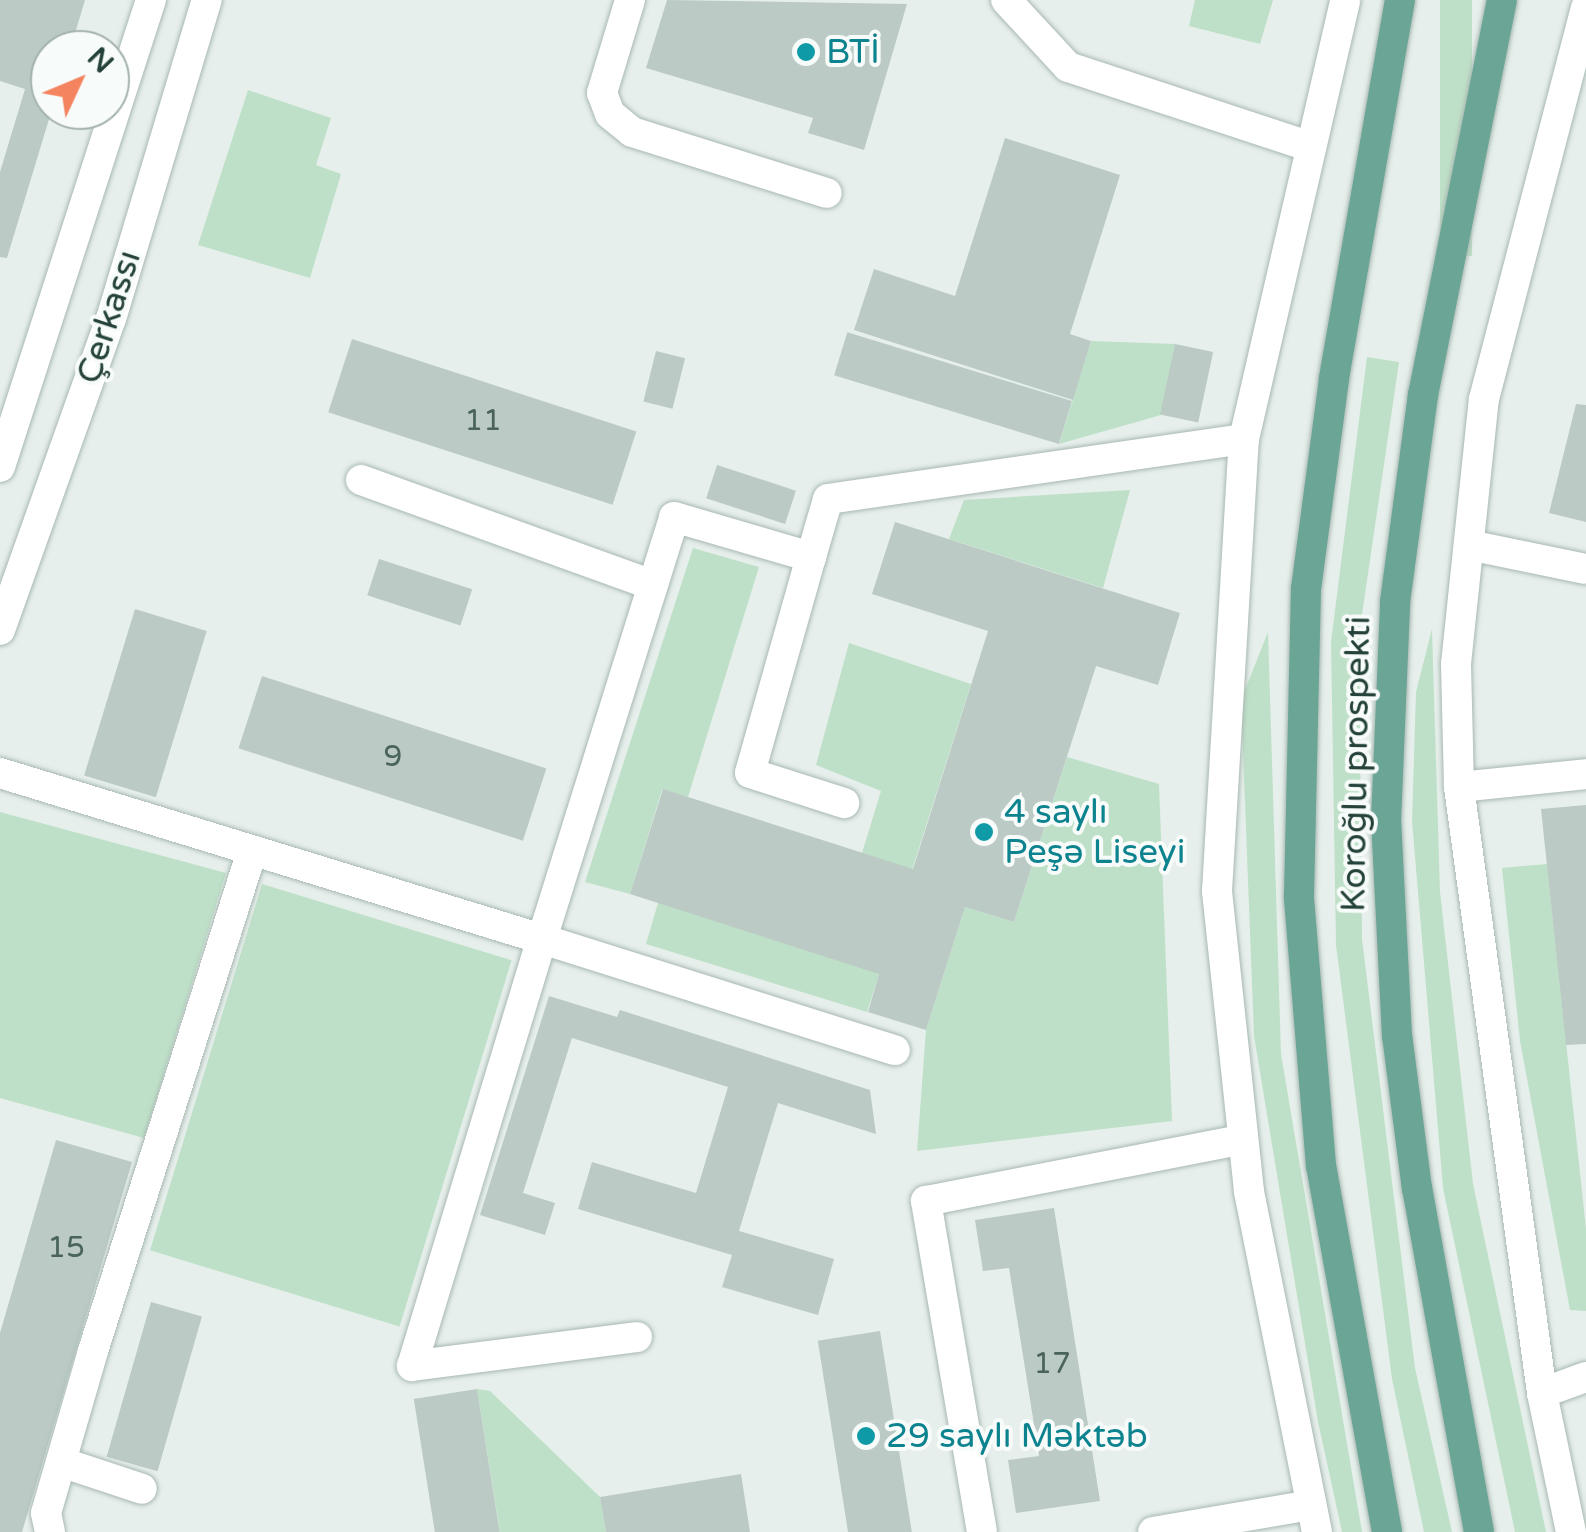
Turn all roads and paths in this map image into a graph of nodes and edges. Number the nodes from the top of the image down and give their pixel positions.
1 (151, 0) edge
2 (206, 0) edge
3 (628, 0) edge
4 (1006, 0) edge
5 (1345, 0) edge
6 (1400, 0) edge
7 (1502, 0) edge
8 (1586, 8) edge
9 (1308, 146) junction
10 (826, 193) dead end
11 (1244, 439) junction
12 (0, 467) edge
13 (361, 480) dead end
14 (1468, 545) junction
15 (811, 557) junction
16 (1586, 568) edge
17 (653, 585) junction
18 (0, 630) edge
19 (0, 772) edge
20 (1586, 774) edge
21 (1459, 787) junction
22 (844, 802) dead end
23 (252, 851) junction
24 (542, 939) junction
25 (895, 1050) dead end
26 (1241, 1140) junction
27 (637, 1337) dead end
28 (1586, 1378) edge
29 (1542, 1393) junction
30 (61, 1462) junction
31 (142, 1489) dead end
32 (1314, 1518) edge
33 (50, 1532) edge
34 (982, 1532) edge
35 (1153, 1532) edge
36 (1387, 1532) edge
37 (1479, 1532) edge
38 (1571, 1532) edge

1 - 12 street, Çerkassı
2 - 18 street, Çerkassı
3 - 10 street
4 - 9 street
5 - 9 street
6 - 36 main road, Koroğlu prospekti
7 - 37 main road, Koroğlu prospekti
8 - 14 street
9 - 11 street
11 - 15 street
11 - 26 street
13 - 17 street
14 - 16 street
14 - 21 street
15 - 17 street
15 - 22 street
17 - 24 street
19 - 23 street
20 - 21 street
21 - 29 street
23 - 24 street
23 - 30 street
24 - 25 street
24 - 27 street
26 - 32 street
26 - 34 street
28 - 29 street
29 - 38 street
30 - 31 street
30 - 33 street
32 - 35 street

